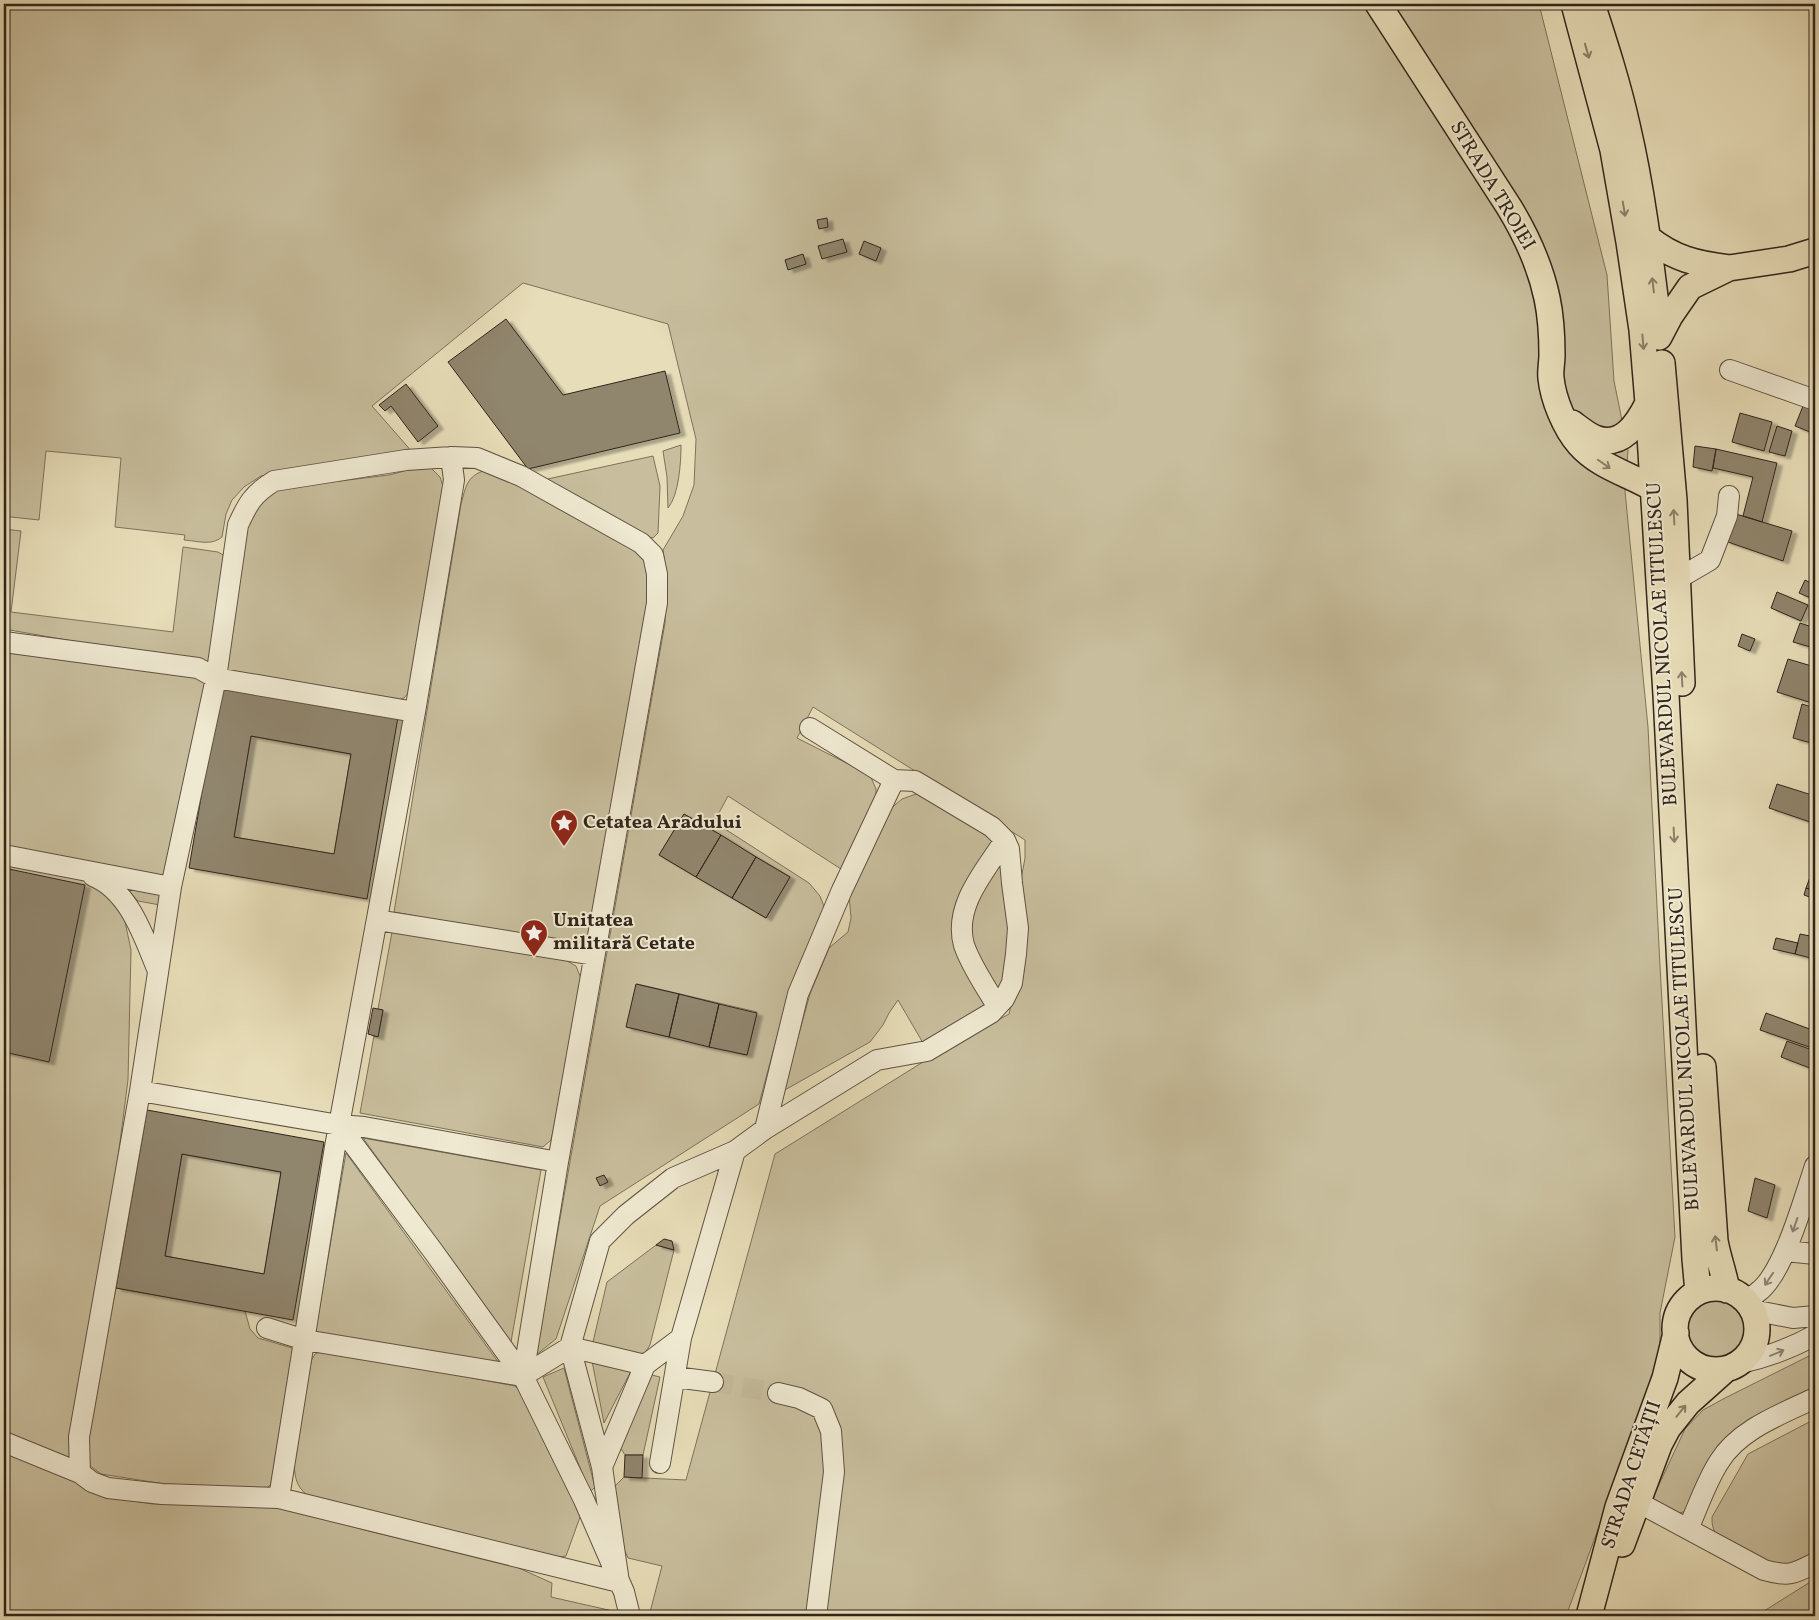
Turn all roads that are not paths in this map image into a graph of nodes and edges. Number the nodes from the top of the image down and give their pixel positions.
1 (1378, 4) edge
2 (1574, 4) edge
3 (1592, 4) edge
4 (1648, 238) junction
5 (1815, 251) edge
6 (1729, 268) junction
7 (1660, 337) junction
8 (1730, 370) dead end
9 (1815, 400) edge
10 (1648, 403) junction
11 (1561, 415) junction
12 (451, 457) junction
13 (1654, 489) junction
14 (1729, 496) dead end
15 (1686, 574) dead end
16 (4, 642) edge
17 (216, 678) junction
18 (415, 712) junction
19 (810, 728) dead end
20 (894, 780) junction
21 (1005, 840) junction
22 (4, 855) edge
23 (78, 869) junction
24 (171, 887) junction
25 (378, 920) junction
26 (594, 956) junction
27 (158, 971) junction
28 (997, 1006) junction
29 (140, 1091) junction
30 (339, 1125) junction
31 (765, 1130) junction
32 (735, 1151) junction
33 (558, 1162) junction
34 (1815, 1166) edge
35 (1785, 1251) junction
36 (1815, 1254) edge
37 (1698, 1292) junction
38 (1741, 1300) junction
39 (1815, 1316) edge
40 (267, 1328) dead end
41 (1676, 1333) junction
42 (1815, 1336) edge
43 (681, 1338) junction
44 (304, 1340) junction
45 (570, 1347) junction
46 (645, 1365) junction
47 (1732, 1366) junction
48 (523, 1376) junction
49 (674, 1377) junction
50 (713, 1382) tunnel mouth
51 (778, 1393) tunnel mouth
52 (1815, 1398) edge
53 (1656, 1400) junction
54 (4, 1442) edge
55 (660, 1463) dead end
56 (602, 1467) junction
57 (80, 1473) junction
58 (279, 1498) junction
59 (1639, 1502) junction
60 (1688, 1529) junction
61 (1815, 1563) edge
62 (619, 1582) junction
63 (630, 1616) edge
64 (816, 1616) edge
65 (1589, 1616) edge
66 (1593, 1616) edge

1 - 11 main road, STRADA TROIEI
2 -> 10 main road, BULEVARDUL NICOLAE TITULESCU
3 - 4 main road, BULEVARDUL NICOLAE TITULESCU
4 - 6 main road
7 -> 4 main road, BULEVARDUL NICOLAE TITULESCU
5 - 6 main road
6 - 7 main road
38 -> 7 main road, BULEVARDUL NICOLAE TITULESCU
8 - 9 street
10 - 11 main road
10 - 13 main road, BULEVARDUL NICOLAE TITULESCU
11 -> 13 main road, STRADA TROIEI
12 - 17 street
12 - 18 street
12 - 26 street
13 -> 37 main road, BULEVARDUL NICOLAE TITULESCU
14 - 15 street
16 - 17 street
17 - 18 street
17 - 24 street
18 - 25 street
19 - 20 street
20 - 21 street
20 - 31 street
21 - 28 street
21 - 28 street
22 - 23 street
23 - 24 street
23 - 27 street
24 - 27 street
25 - 26 street
25 - 30 street
26 - 33 street
27 - 29 street
28 - 31 street
29 - 30 street
29 - 57 street
30 - 33 street
30 - 44 street
30 - 48 street
31 - 32 street
32 - 43 street
32 - 45 street
33 - 48 street
34 -> 35 street
35 - 36 street
35 -> 38 street
37 - 38 main road
37 - 41 main road, STRADA CETĂȚII
38 - 39 street
38 - 47 main road, STRADA CETĂȚII
40 - 44 street
41 - 47 main road, STRADA CETĂȚII
41 - 53 main road, STRADA CETĂȚII
47 -> 42 street, STRADA CETĂȚII
43 - 46 street
43 - 49 street
44 - 48 street
44 - 58 street
45 - 46 street
45 - 48 street
45 - 56 street
46 - 56 street
59 -> 47 main road, STRADA CETĂȚII
48 - 62 street
49 - 50 street
49 - 55 street
51 - 64 street
52 - 60 street
53 - 59 street
53 - 65 main road, STRADA CETĂȚII
54 - 57 street
56 - 62 street
57 - 58 street
58 - 62 street
59 - 60 street
59 - 66 main road, STRADA CETĂȚII
60 - 61 street
62 - 63 street

